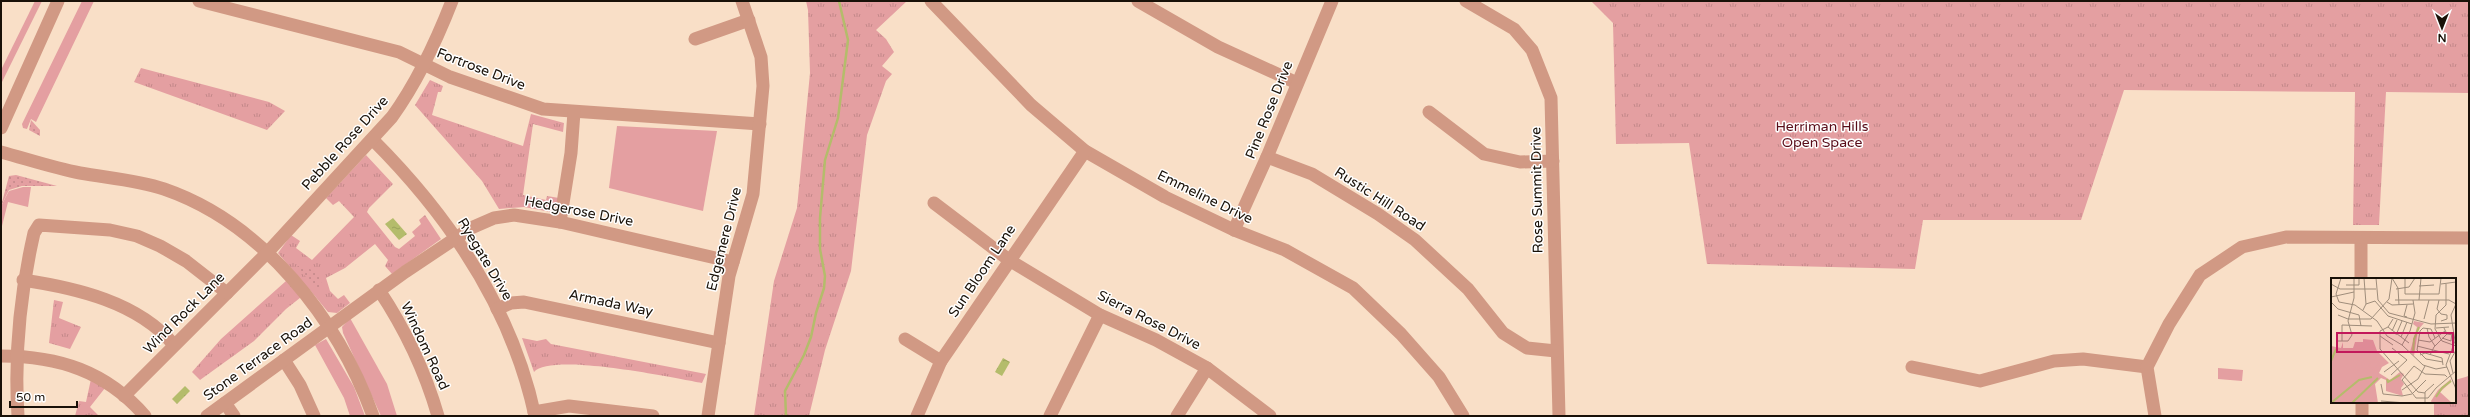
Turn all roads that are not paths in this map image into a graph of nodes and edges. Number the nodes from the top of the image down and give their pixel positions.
1 (58, 1) edge
2 (199, 1) edge
3 (452, 1) edge
4 (742, 1) edge
5 (931, 1) edge
6 (1138, 1) edge
7 (1332, 1) edge
8 (1466, 1) edge
9 (749, 20) junction
10 (695, 39) dead end
11 (425, 64) junction
12 (1297, 83) junction
13 (574, 112) junction
14 (1429, 112) dead end
15 (760, 124) junction
16 (1, 128) edge
17 (373, 140) junction
18 (1085, 150) junction
19 (1, 152) edge
20 (1268, 157) junction
21 (1553, 161) junction
22 (934, 203) dead end
23 (560, 222) junction
24 (1234, 230) junction
25 (456, 238) junction
26 (2361, 238) junction
27 (2469, 238) edge
28 (267, 253) junction
29 (1009, 260) junction
30 (733, 262) junction
31 (2361, 278) edge
32 (23, 280) junction
33 (379, 290) junction
34 (226, 293) junction
35 (497, 309) junction
36 (1100, 315) junction
37 (329, 327) junction
38 (905, 339) dead end
39 (719, 342) junction
40 (174, 345) junction
41 (1556, 351) junction
42 (1, 356) edge
43 (16, 356) junction
44 (284, 360) junction
45 (941, 361) junction
46 (2147, 366) junction
47 (1912, 367) dead end
48 (1207, 368) junction
49 (124, 396) junction
50 (225, 403) junction
51 (2362, 403) edge
52 (534, 414) edge
53 (18, 416) edge
54 (145, 416) edge
55 (207, 416) edge
56 (234, 416) edge
57 (314, 416) edge
58 (373, 416) edge
59 (438, 416) edge
60 (653, 416) edge
61 (708, 416) edge
62 (917, 416) edge
63 (1050, 416) edge
64 (1177, 416) edge
65 (1270, 416) edge
66 (1463, 416) edge
67 (1559, 416) edge
68 (2155, 416) edge
69 (2362, 416) edge

1 - 16 street
2 - 11 street, Fortrose Drive
3 - 11 street, Pebble Rose Drive
4 - 9 street, Edgemere Drive
5 - 18 street, Emmeline Drive
6 - 12 street
7 - 12 street, Pine Rose Drive
8 - 21 street, Rose Summit Drive
9 - 10 street
9 - 15 street, Edgemere Drive
11 - 13 street, Fortrose Drive
11 - 17 street, Pebble Rose Drive
12 - 20 street, Pine Rose Drive
13 - 15 street, Fortrose Drive
13 - 23 street
14 - 21 street
15 - 30 street, Edgemere Drive
17 - 25 street, Ryegate Drive
17 - 28 street, Pebble Rose Drive
18 - 24 street, Emmeline Drive
18 - 29 street, Sun Bloom Lane
19 - 28 street
20 - 24 street, Pine Rose Drive
20 - 41 street, Rustic Hill Road
21 - 41 street, Rose Summit Drive
22 - 29 street, Sierra Rose Drive
23 - 25 street, Hedgerose Drive
23 - 30 street, Hedgerose Drive
24 - 66 street, Emmeline Drive
25 - 33 street, Hedgerose Drive
25 - 35 street, Ryegate Drive
26 - 27 street
26 - 31 street
26 - 46 street
28 - 34 street, Wind Rock Lane
28 - 37 street
29 - 36 street, Sierra Rose Drive
29 - 45 street, Sun Bloom Lane
30 - 39 street, Edgemere Drive
32 - 34 street
32 - 40 street
32 - 43 street
33 - 37 street, Hedgerose Drive
33 - 59 street, Windom Road
34 - 40 street, Wind Rock Lane
35 - 39 street, Armada Way
35 - 52 street, Ryegate Drive
36 - 48 street, Sierra Rose Drive
36 - 63 street
37 - 44 street, Stone Terrace Road
37 - 58 street
38 - 45 street
39 - 61 street, Edgemere Drive
40 - 49 street, Wind Rock Lane
41 - 67 street, Rose Summit Drive
42 - 43 street
43 - 49 street
43 - 53 street
44 - 50 street, Stone Terrace Road
44 - 57 street
45 - 62 street, Sun Bloom Lane
46 - 47 street
46 - 68 street
48 - 64 street
48 - 65 street, Sierra Rose Drive
49 - 54 street
50 - 55 street, Stone Terrace Road
50 - 56 street
51 - 69 street
52 - 60 street

